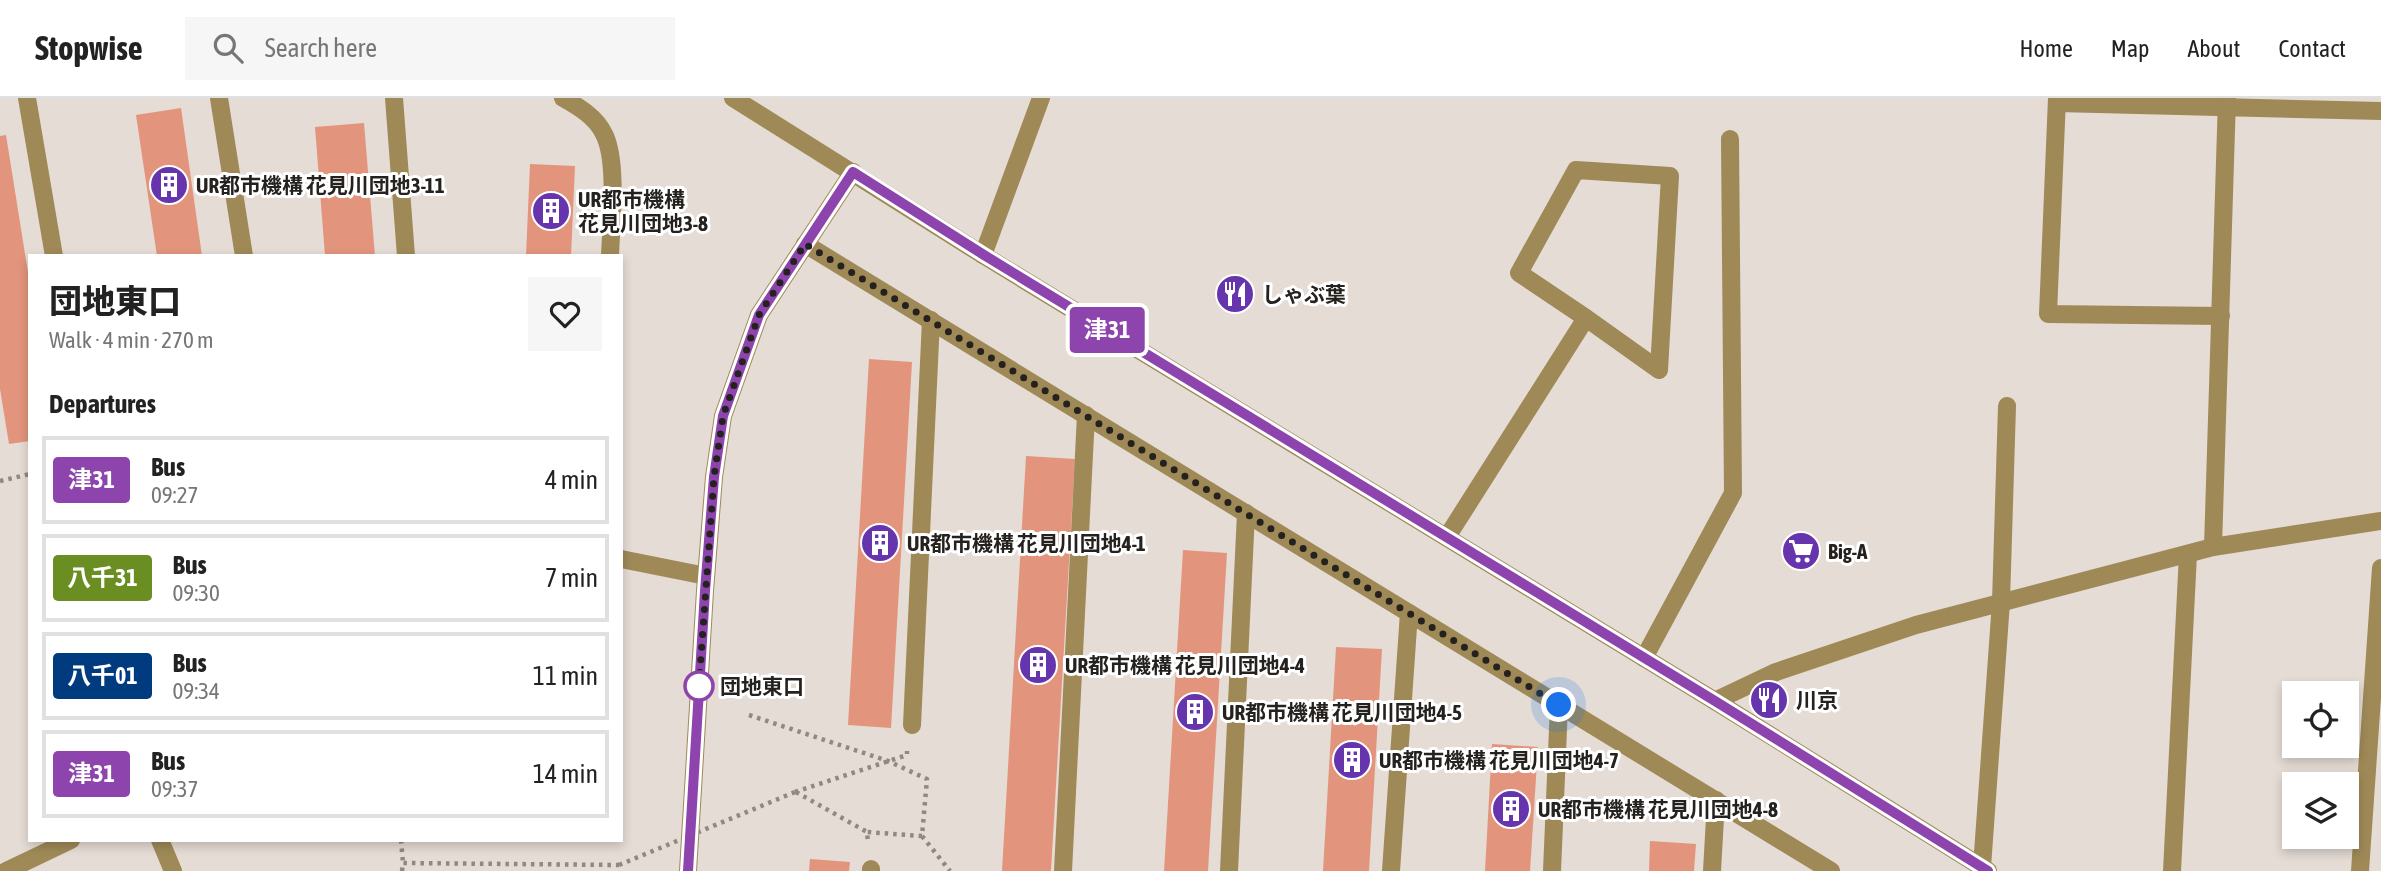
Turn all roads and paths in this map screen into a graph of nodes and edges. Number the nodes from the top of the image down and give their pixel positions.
1 (27, 98) edge
2 (219, 98) edge
3 (394, 98) edge
4 (564, 98) edge
5 (733, 98) edge
6 (1041, 98) edge
7 (2057, 101) edge
8 (2227, 102) edge
9 (2381, 111) edge
10 (1730, 139) dead end
11 (853, 172) junction
12 (805, 244) junction
13 (54, 254) edge
14 (244, 254) edge
15 (406, 254) edge
16 (610, 254) edge
17 (984, 255) junction
18 (2221, 316) junction
19 (1586, 318) junction
20 (931, 320) junction
21 (2007, 406) dead end
22 (1086, 415) junction
23 (28, 474) edge
24 (0, 481) edge
25 (1246, 513) junction
26 (2381, 521) edge
27 (1447, 537) junction
28 (2213, 547) junction
29 (2188, 554) junction
30 (623, 559) edge
31 (2381, 568) edge
32 (706, 576) junction
33 (2001, 602) junction
34 (1409, 613) junction
35 (1644, 658) junction
36 (1715, 701) junction
37 (1559, 705) junction
38 (749, 715) dead end
39 (912, 725) joint
40 (888, 761) junction
41 (795, 792) junction
42 (1716, 800) junction
43 (2373, 814) edge
44 (867, 832) junction
45 (922, 836) junction
46 (67, 842) edge
47 (161, 842) edge
48 (401, 842) edge
49 (403, 863) junction
50 (1985, 869) edge
51 (871, 870) edge
52 (6, 871) edge
53 (173, 871) edge
54 (402, 871) edge
55 (688, 871) edge
56 (950, 871) edge
57 (1063, 871) edge
58 (1229, 871) edge
59 (1391, 871) edge
60 (1552, 871) edge
61 (1712, 871) edge
62 (1831, 871) edge
63 (2172, 871) edge
64 (2360, 871) edge

1 - 13 street
2 - 14 street
3 - 15 street
4 - 16 street
5 - 11 street
6 - 17 street
7 - 8 street
7 - 18 street
8 - 9 street
8 - 18 street
10 - 35 street
11 - 12 street
11 - 17 street
12 - 20 street
12 - 32 street
17 - 27 street
18 - 28 street
19 - 19 street
19 - 27 street
20 - 22 street
20 - 39 street
21 - 33 street
22 - 25 street
22 - 57 street
23 - 24 path
25 - 34 street
25 - 58 street
26 - 28 street
27 - 35 street
28 - 29 street
29 - 33 street
29 - 63 street
30 - 32 street
31 - 43 street
32 - 55 street
33 - 36 street
33 - 50 street
34 - 37 street
34 - 59 street
35 - 36 street
36 - 50 street
37 - 42 street
37 - 60 street
38 - 40 path
39 - 40 path
40 - 41 path
40 - 45 path
41 - 44 path
41 - 49 path, bridge
42 - 61 street
42 - 62 street
43 - 64 street
44 - 45 path
44 - 51 path
45 - 56 path
46 - 52 street
47 - 53 street
48 - 49 path
49 - 54 path

